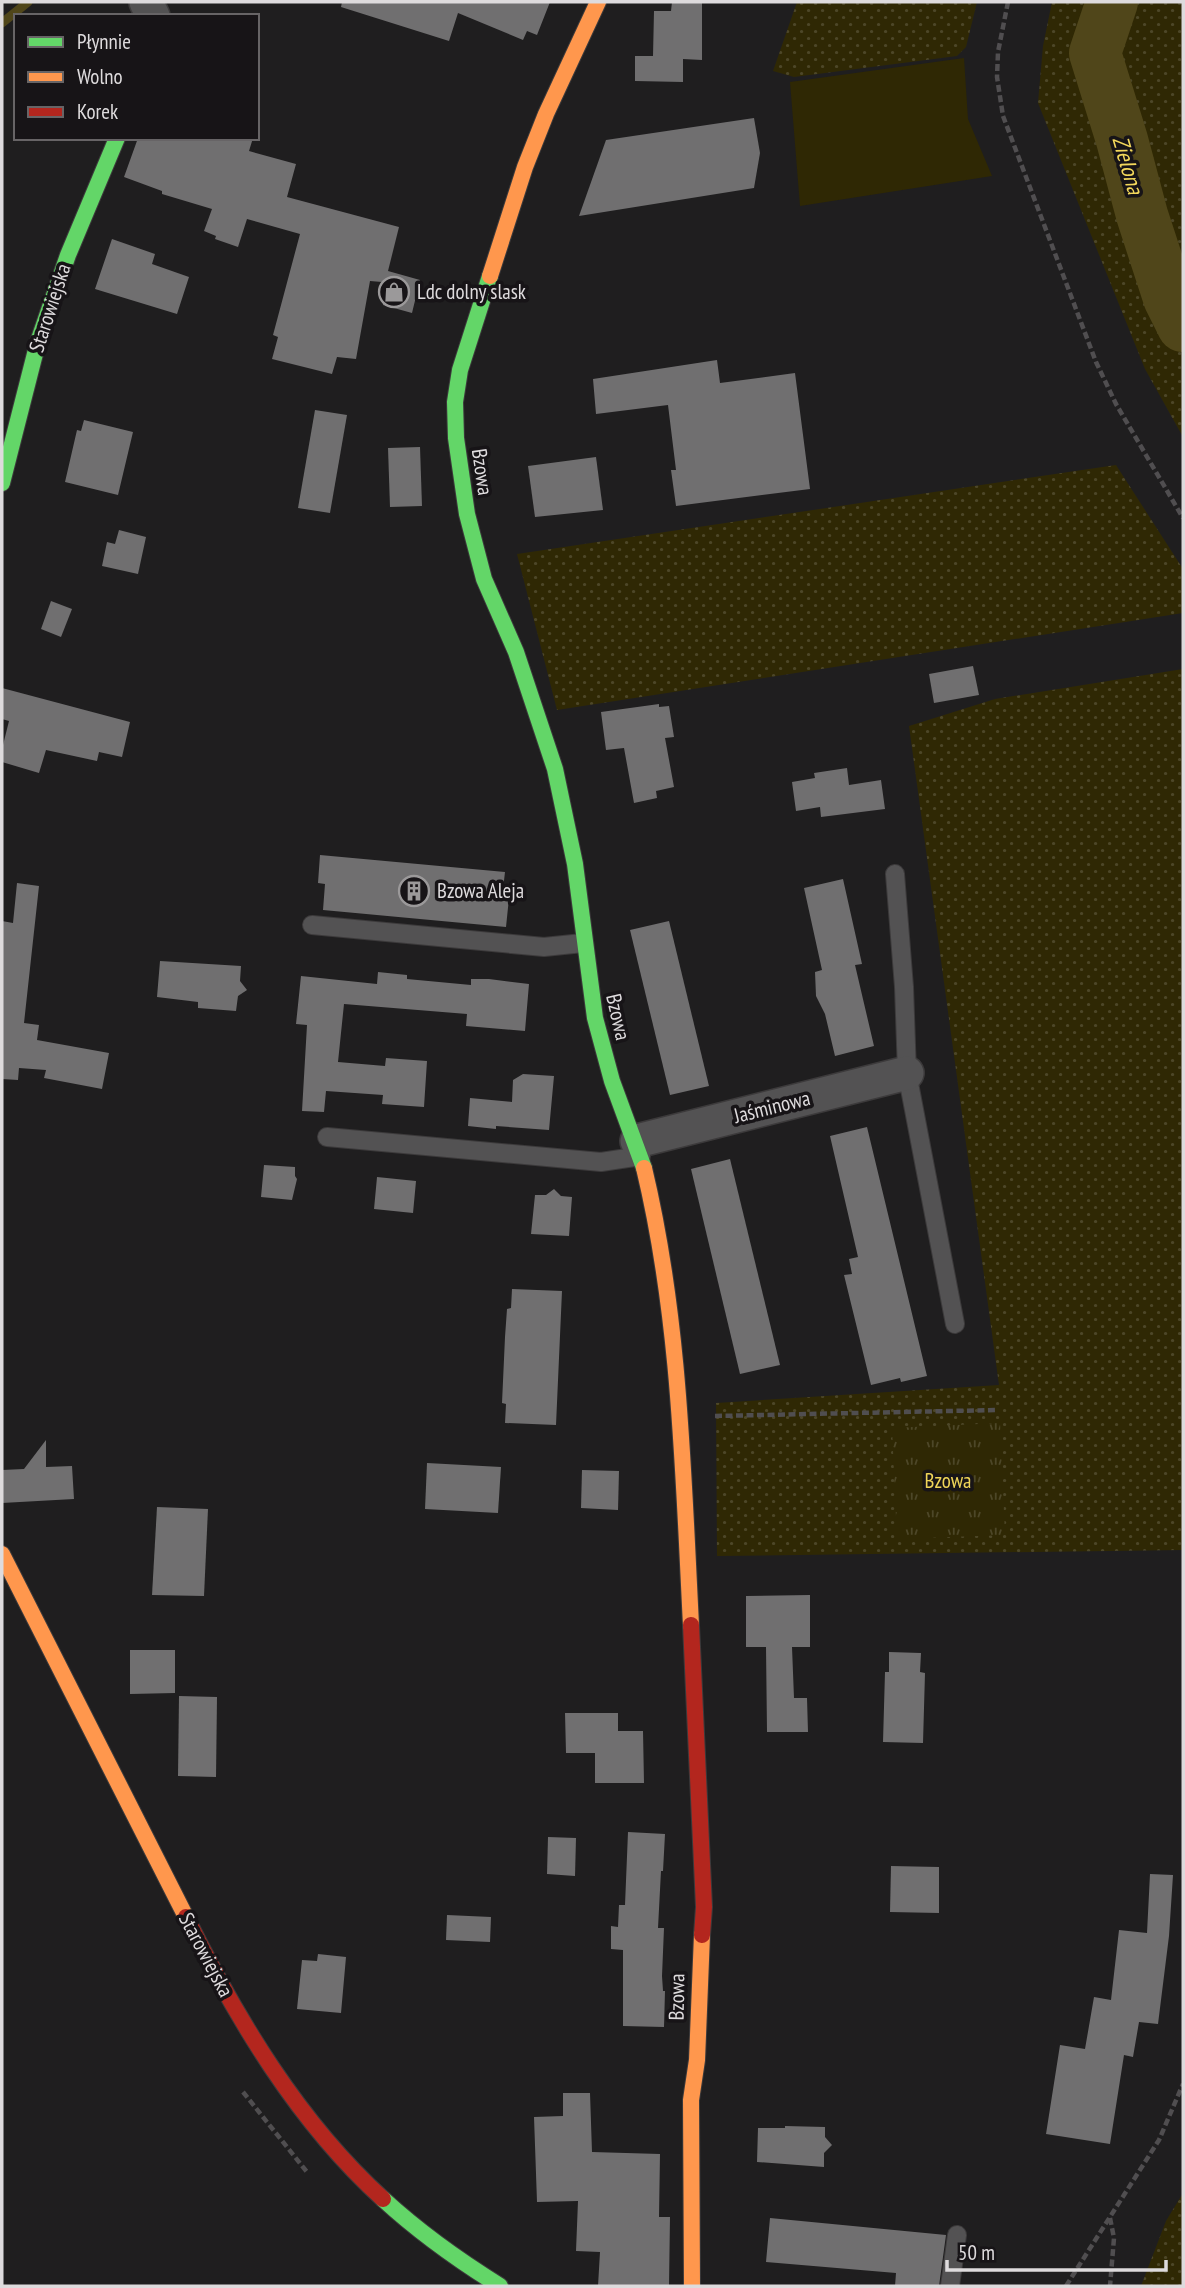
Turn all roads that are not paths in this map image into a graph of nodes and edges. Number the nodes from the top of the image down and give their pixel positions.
1 (598, 2) edge
2 (116, 140) edge
3 (2, 484) edge
4 (895, 874) dead end
5 (312, 925) dead end
6 (583, 943) junction
7 (907, 1073) junction
8 (327, 1137) dead end
9 (639, 1149) junction
10 (955, 1324) dead end
11 (2, 1554) edge
12 (957, 2235) dead end
13 (500, 2286) edge
14 (692, 2286) edge
15 (950, 2286) edge

1 - 6 street, Bzowa
2 - 3 street, Starowiejska
4 - 7 lane
5 - 6 lane
6 - 9 street, Bzowa
7 - 9 street, Jaśminowa
7 - 10 lane
8 - 9 lane
9 - 14 street, Bzowa
11 - 13 street, Starowiejska
12 - 15 lane

